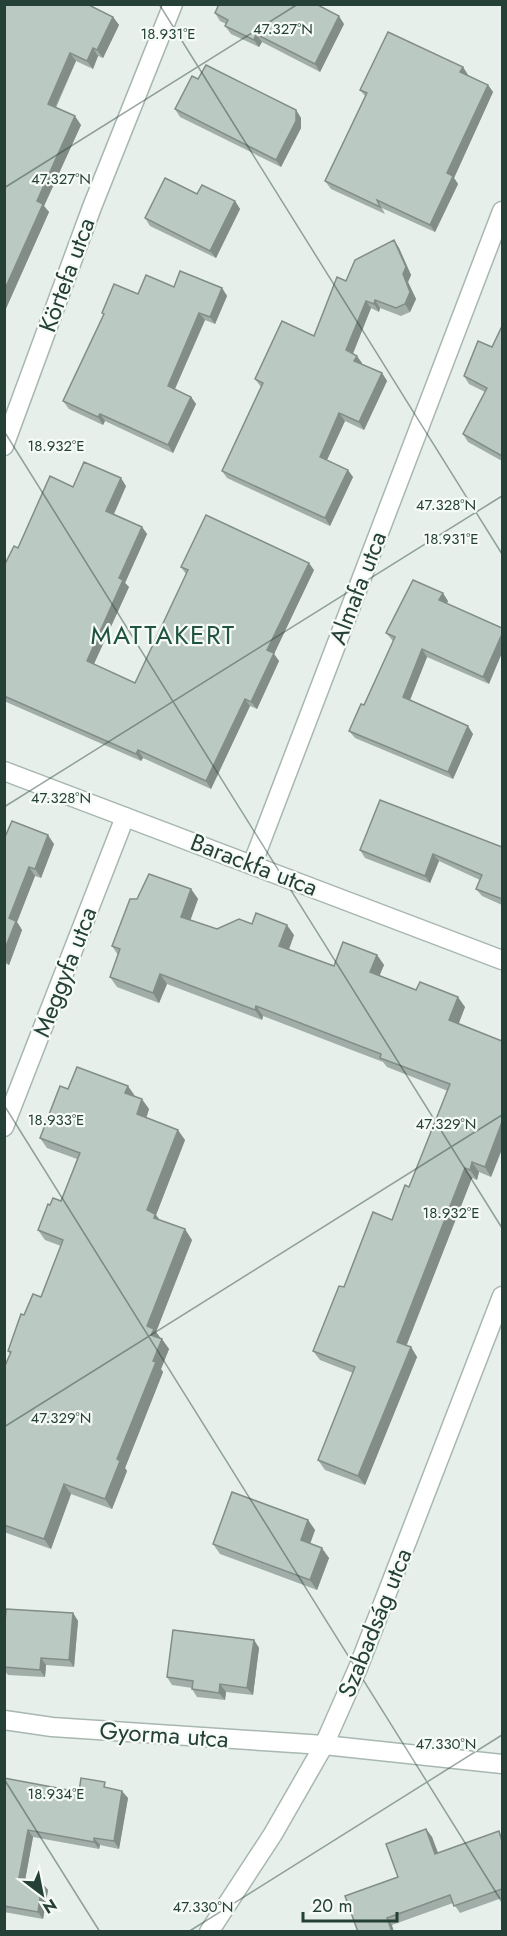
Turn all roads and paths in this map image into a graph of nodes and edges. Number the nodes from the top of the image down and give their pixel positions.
1 (173, 4) edge
2 (502, 211) edge
3 (4, 446) edge
4 (4, 771) edge
5 (125, 817) junction
6 (252, 865) junction
7 (502, 960) edge
8 (4, 1127) edge
9 (502, 1296) edge
10 (4, 1720) edge
11 (324, 1745) junction
12 (502, 1764) edge
13 (209, 1932) edge

1 - 3 street, Körtefa utca
2 - 6 street, Almafa utca
4 - 5 street, Barackfa utca
5 - 6 street, Barackfa utca
5 - 8 street, Meggyfa utca
6 - 7 street, Barackfa utca
9 - 11 street, Szabadság utca
10 - 11 street, Gyorma utca
11 - 12 street, Gyorma utca
11 - 13 street, Szabadság utca

